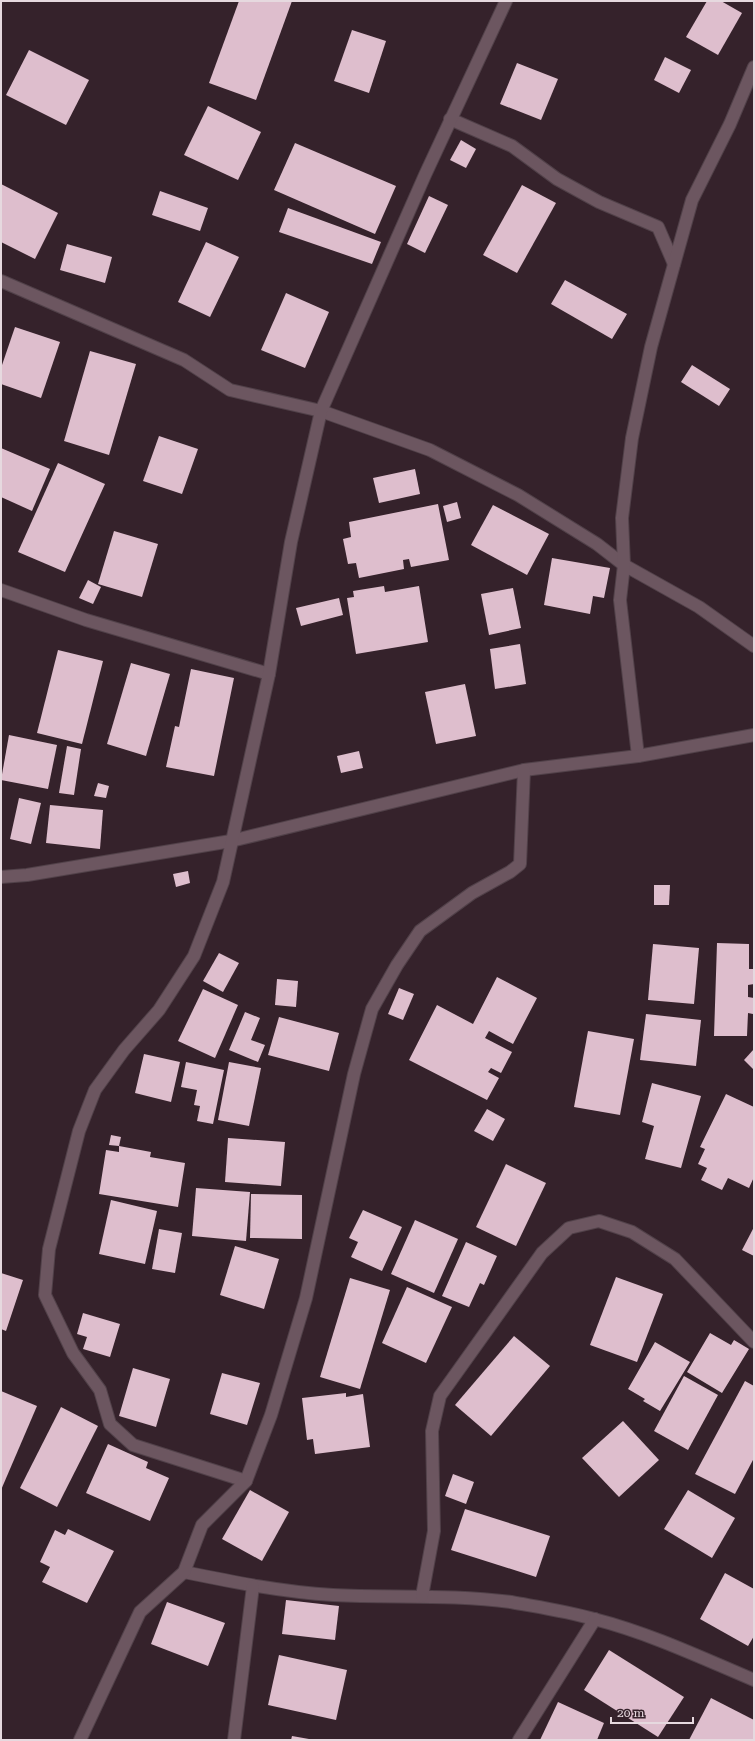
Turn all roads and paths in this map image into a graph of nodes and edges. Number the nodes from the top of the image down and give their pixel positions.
1 (506, 1) edge
2 (754, 67) edge
3 (450, 119) junction
4 (674, 264) junction
5 (1, 281) edge
6 (321, 411) junction
7 (624, 565) junction
8 (1, 590) edge
9 (754, 646) edge
10 (269, 674) junction
11 (754, 735) edge
12 (638, 756) junction
13 (524, 770) junction
14 (231, 841) junction
15 (1, 877) edge
16 (754, 1342) edge
17 (246, 1481) junction
18 (184, 1572) junction
19 (253, 1586) junction
20 (422, 1596) junction
21 (595, 1619) junction
22 (754, 1680) edge
23 (80, 1740) edge
24 (234, 1740) edge
25 (519, 1740) edge

1 - 3 street
2 - 4 street
3 - 4 street
3 - 6 street
4 - 7 street
5 - 6 street
6 - 7 street
6 - 10 street
7 - 9 street
7 - 12 street
8 - 10 street
10 - 14 street
11 - 12 street
12 - 13 street
13 - 14 street
13 - 17 street
14 - 15 street
14 - 17 street
16 - 20 street
17 - 18 street
18 - 19 street
18 - 23 street
19 - 20 street
19 - 24 street
20 - 21 street
21 - 22 street
21 - 25 street

